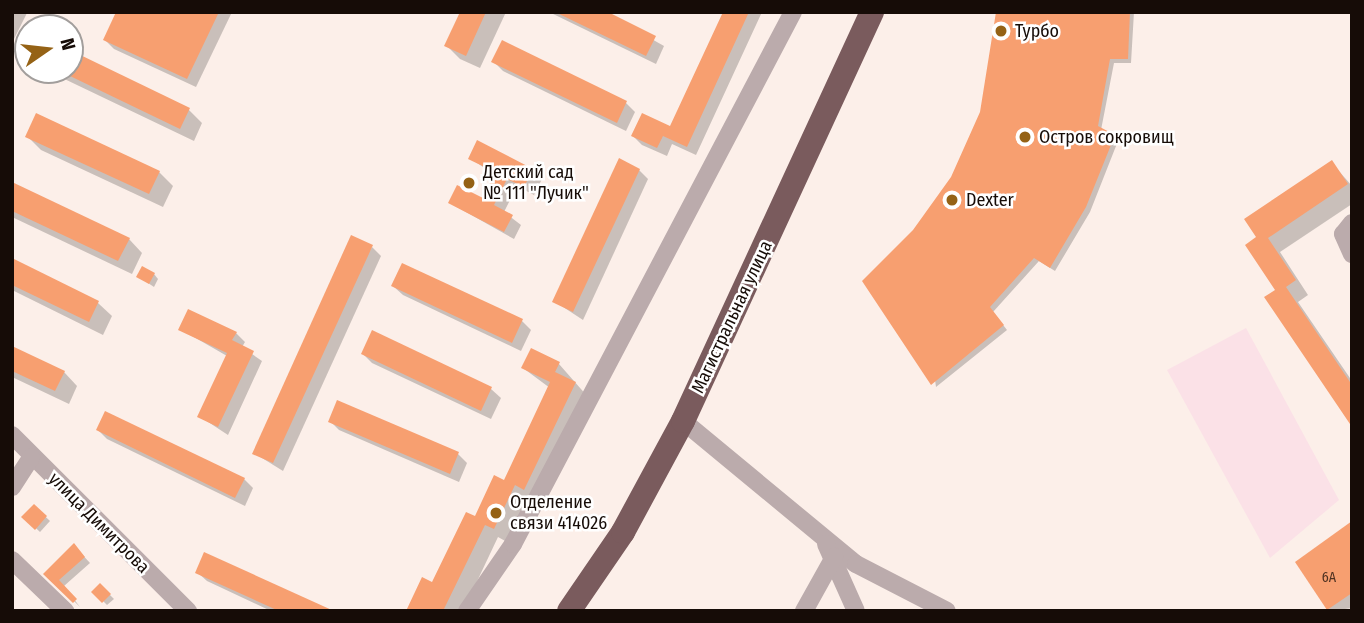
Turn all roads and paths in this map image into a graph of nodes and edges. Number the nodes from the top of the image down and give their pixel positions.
1 (793, 12) edge
2 (872, 12) edge
3 (1352, 223) edge
4 (1352, 254) edge
5 (682, 421) junction
6 (12, 435) edge
7 (31, 458) junction
8 (12, 487) edge
9 (818, 528) junction
10 (834, 557) junction
11 (12, 560) edge
12 (65, 611) edge
13 (188, 611) edge
14 (467, 611) edge
15 (569, 611) edge
16 (804, 611) edge
17 (856, 611) edge
18 (947, 611) edge

1 - 14 street
2 - 5 highway, Магистральная улица
3 - 4 street
5 - 9 street
5 - 15 highway, Магистральная улица
6 - 7 street, улица Димитрова
7 - 8 street
7 - 13 street, улица Димитрова
9 - 10 street
9 - 18 street
10 - 16 street
10 - 17 street
11 - 12 street

